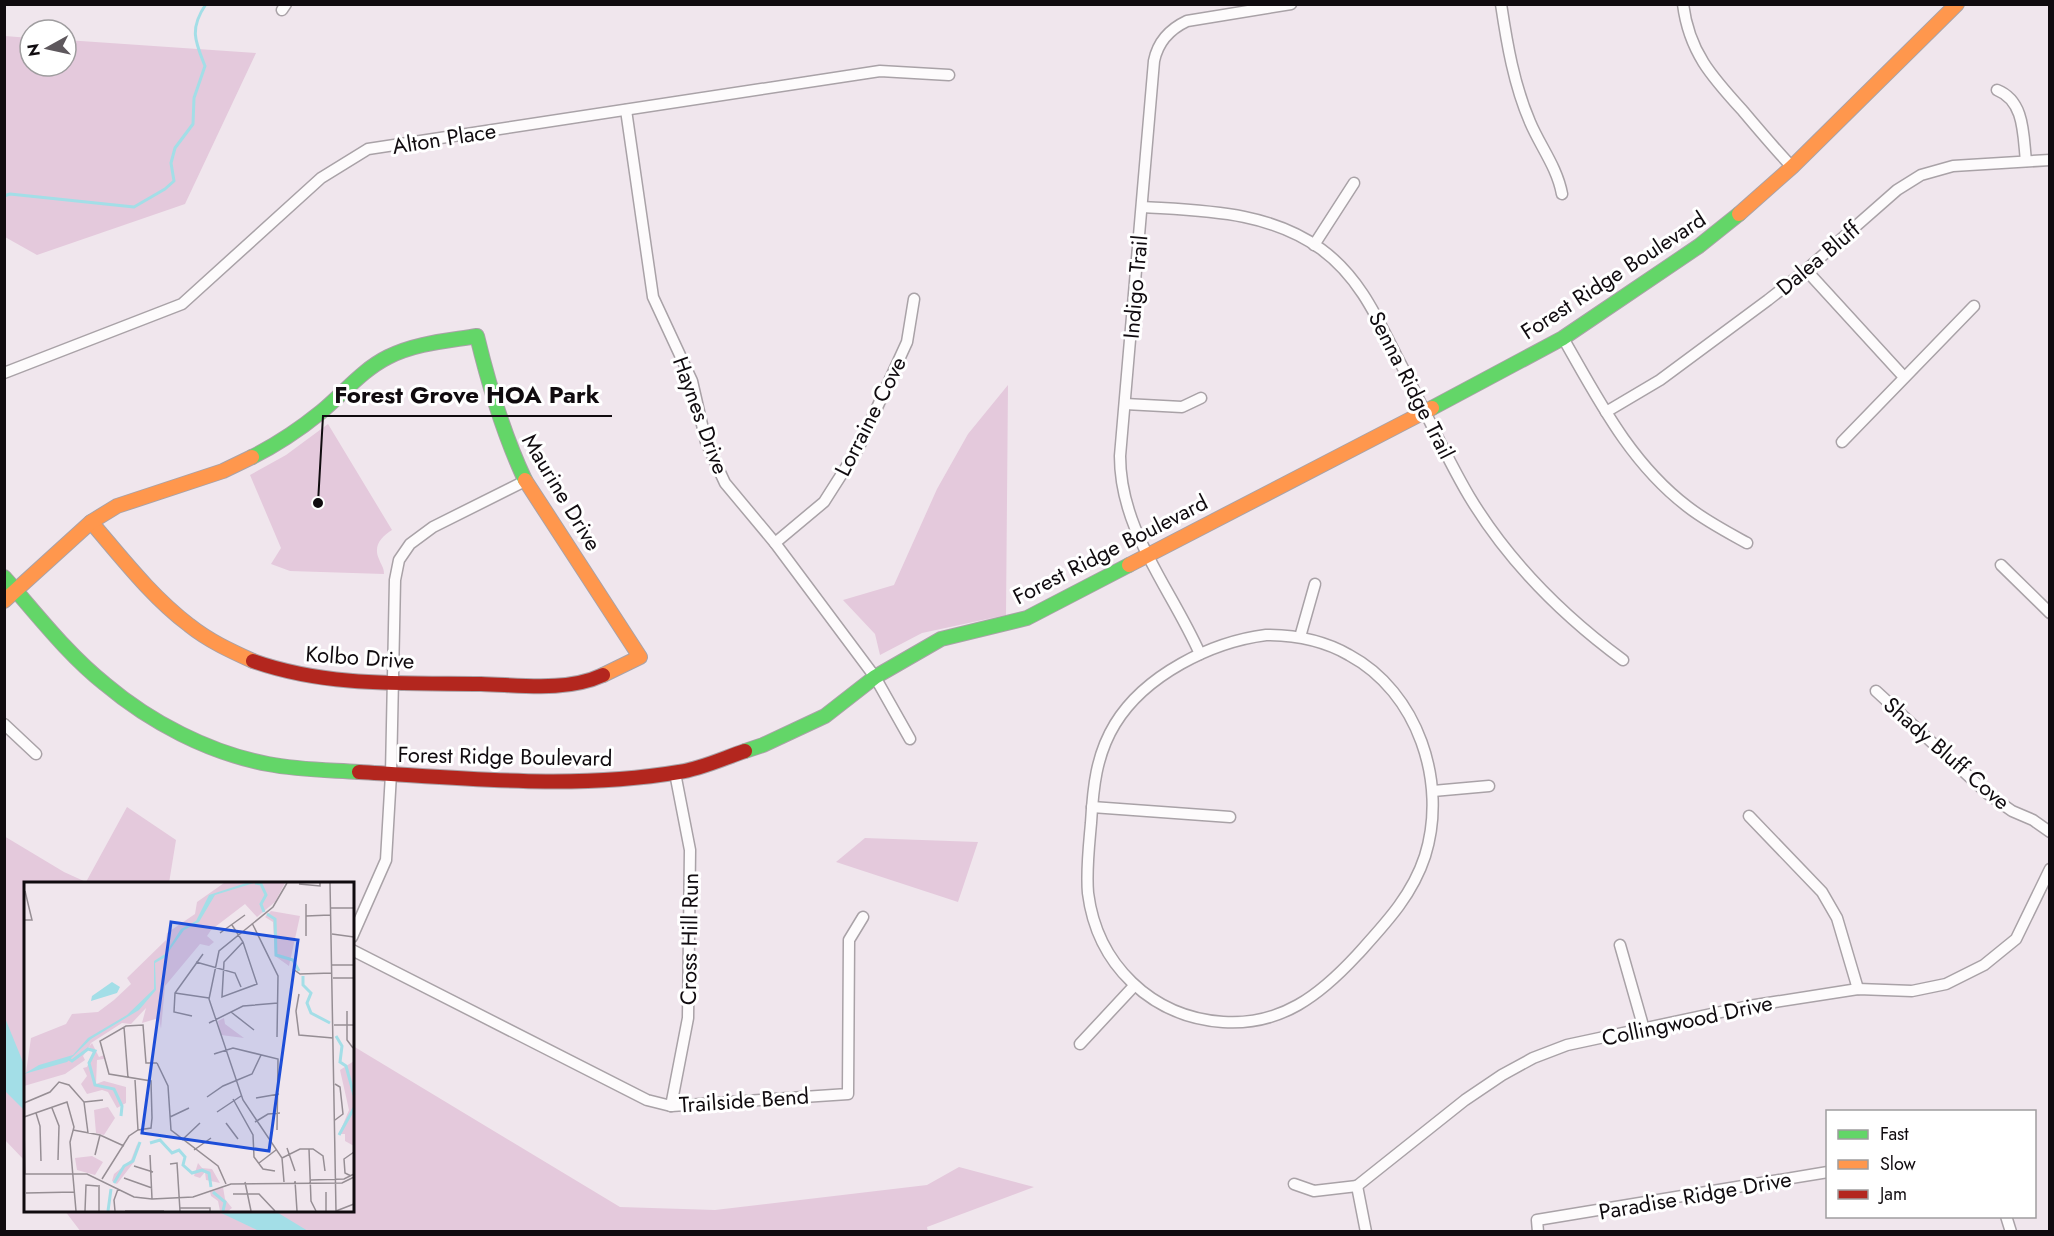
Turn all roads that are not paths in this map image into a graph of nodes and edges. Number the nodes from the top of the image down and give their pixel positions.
1 (1291, 4) edge
2 (1501, 4) edge
3 (1683, 4) edge
4 (1957, 4) edge
5 (948, 75) dead end
6 (1997, 90) dead end
7 (626, 110) junction
8 (2049, 160) edge
9 (2026, 161) junction
10 (1792, 167) junction
11 (1354, 183) dead end
12 (1562, 194) dead end
13 (1143, 207) junction
14 (1314, 245) junction
15 (1806, 270) junction
16 (914, 299) dead end
17 (1974, 306) dead end
18 (1563, 338) junction
19 (4, 373) edge
20 (1904, 377) junction
21 (1201, 398) dead end
22 (1125, 404) junction
23 (1426, 411) junction
24 (1606, 412) junction
25 (1842, 442) dead end
26 (525, 481) junction
27 (91, 522) junction
28 (775, 543) junction
29 (1747, 543) dead end
30 (1147, 555) junction
31 (2001, 565) dead end
32 (4, 577) edge
33 (1316, 584) dead end
34 (16, 591) junction
35 (4, 601) edge
36 (2049, 613) edge
37 (1300, 637) junction
38 (1200, 654) junction
39 (640, 657) joint
40 (1623, 660) dead end
41 (875, 677) junction
42 (392, 682) junction
43 (1876, 691) dead end
44 (4, 724) edge
45 (910, 739) dead end
46 (36, 754) dead end
47 (675, 773) junction
48 (391, 774) junction
49 (1489, 786) dead end
50 (1434, 791) junction
51 (1092, 807) junction
52 (1749, 816) dead end
53 (1230, 818) dead end
54 (2049, 832) edge
55 (2049, 869) edge
56 (863, 917) dead end
57 (354, 932) edge
58 (1620, 945) dead end
59 (354, 951) edge
60 (1134, 986) junction
61 (1858, 989) junction
62 (1644, 1029) junction
63 (1080, 1044) dead end
64 (671, 1106) junction
65 (1826, 1172) edge
66 (1294, 1184) dead end
67 (1358, 1186) junction
68 (1366, 1232) edge
69 (1538, 1232) edge

1 - 13 street, Indigo Trail
2 - 12 street
3 - 10 street
4 - 10 street, Forest Ridge Boulevard
5 - 7 street, Alton Place
6 - 9 street
7 - 19 street, Alton Place
7 - 28 street, Haynes Drive
8 - 9 street, Dalea Bluff
9 - 15 street, Dalea Bluff
10 - 18 street, Forest Ridge Boulevard
11 - 14 street
13 - 14 street, Senna Ridge Trail
13 - 22 street, Indigo Trail
14 - 23 street, Senna Ridge Trail
15 - 20 street
15 - 24 street, Dalea Bluff
16 - 28 street, Lorraine Cove
17 - 20 street
18 - 23 street, Forest Ridge Boulevard
18 - 24 street
20 - 25 street
21 - 22 street
22 - 30 street, Indigo Trail
23 - 30 street, Forest Ridge Boulevard
23 - 40 street, Senna Ridge Trail
24 - 29 street
26 - 27 street, Maurine Drive
26 - 39 street, Maurine Drive
26 - 42 street
27 - 34 street
27 - 42 street, Kolbo Drive
28 - 41 street, Haynes Drive
30 - 38 street, Indigo Trail
30 - 41 street, Forest Ridge Boulevard
31 - 36 street
32 - 34 street, Forest Ridge Boulevard
33 - 37 street
34 - 35 street
34 - 48 street, Forest Ridge Boulevard
37 - 38 street
37 - 50 street
38 - 51 street
39 - 42 street, Kolbo Drive
41 - 45 street, Haynes Drive
41 - 47 street, Forest Ridge Boulevard
42 - 48 street
43 - 54 street, Shady Bluff Cove
44 - 46 street
47 - 48 street, Forest Ridge Boulevard
47 - 64 street, Cross Hill Run
48 - 57 street
49 - 50 street
50 - 60 street
51 - 53 street
51 - 60 street
52 - 61 street
55 - 61 street, Collingwood Drive
56 - 64 street, Trailside Bend
58 - 62 street
59 - 64 street, Trailside Bend
60 - 63 street
61 - 62 street, Collingwood Drive
62 - 67 street, Collingwood Drive
65 - 69 street, Paradise Ridge Drive
66 - 67 street
67 - 68 street

